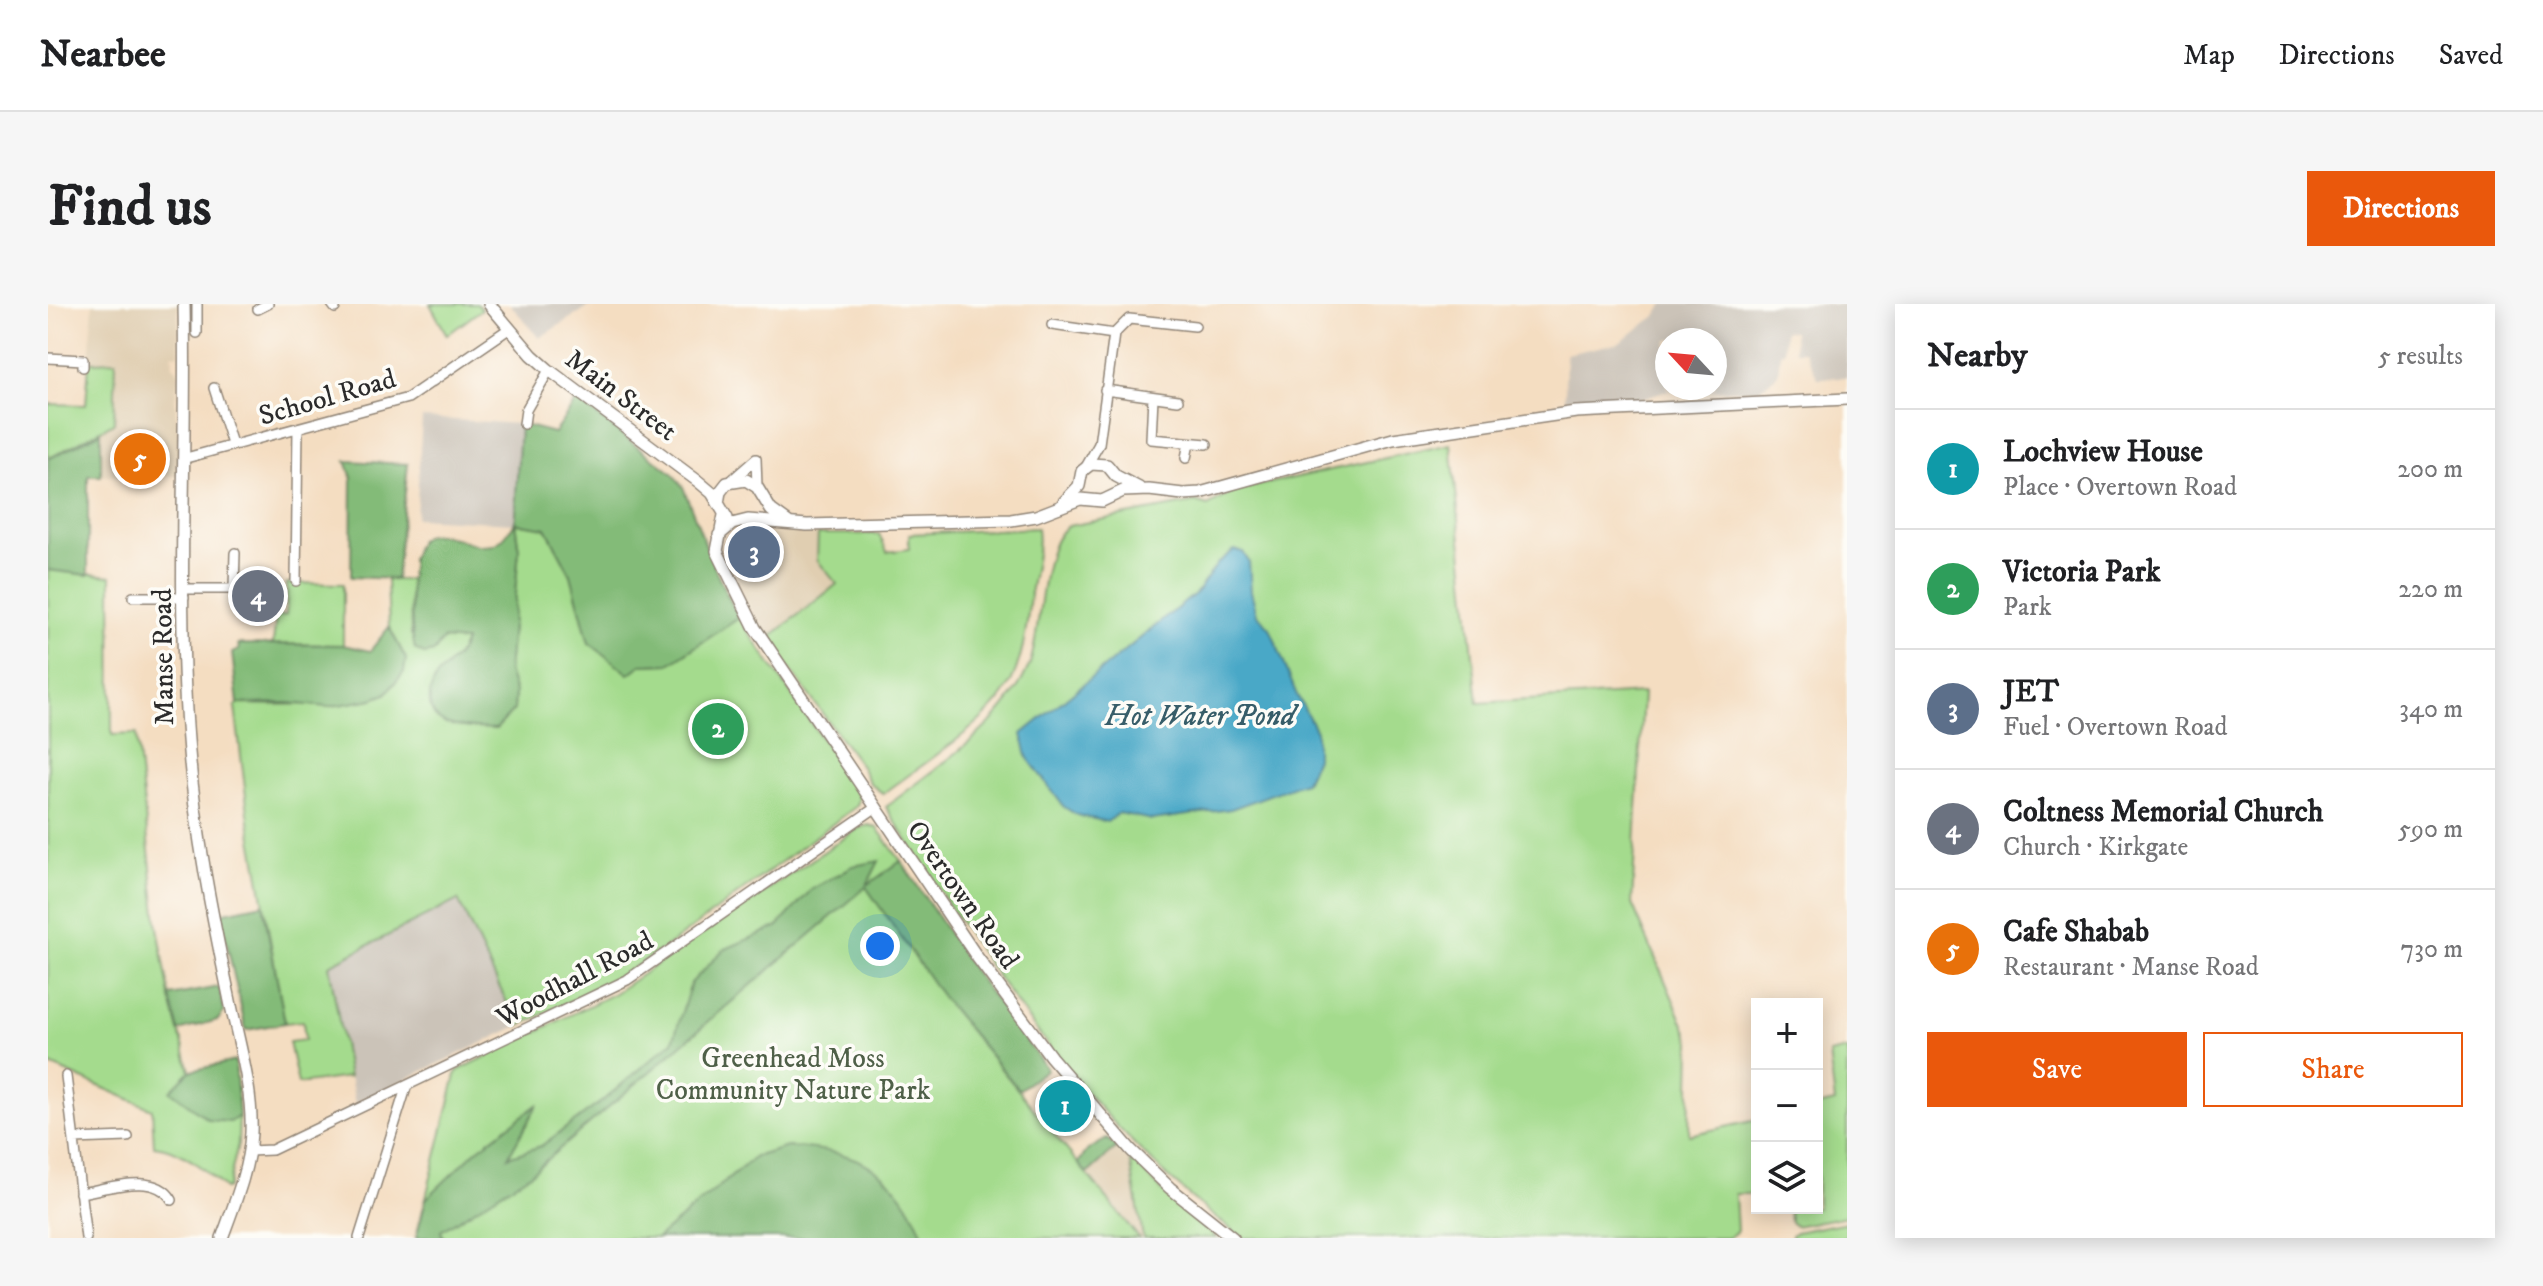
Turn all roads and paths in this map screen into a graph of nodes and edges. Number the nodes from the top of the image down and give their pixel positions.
1 (184, 304) edge
2 (197, 304) edge
3 (489, 304) edge
4 (1052, 325) dead end
5 (1195, 326) dead end
6 (510, 328) junction
7 (197, 333) dead end
8 (1114, 334) junction
9 (48, 358) edge
10 (83, 367) dead end
11 (549, 370) junction
12 (214, 388) dead end
13 (1105, 390) junction
14 (1153, 397) junction
15 (1847, 399) edge
16 (1178, 400) dead end
17 (524, 424) dead end
18 (298, 428) junction
19 (1189, 443) junction
20 (232, 444) junction
21 (1099, 444) junction
22 (1207, 444) dead end
23 (186, 458) junction
24 (1186, 458) dead end
25 (1107, 465) junction
26 (1086, 467) junction
27 (1116, 476) junction
28 (699, 482) junction
29 (730, 482) junction
30 (1079, 486) junction
31 (1149, 490) junction
32 (759, 492) junction
33 (1111, 496) junction
34 (1087, 498) junction
35 (721, 509) junction
36 (1052, 509) junction
37 (745, 521) junction
38 (793, 525) junction
39 (719, 535) junction
40 (235, 553) dead end
41 (296, 581) dead end
42 (142, 585) dead end
43 (184, 593) junction
44 (875, 808) junction
45 (66, 1076) dead end
46 (401, 1090) junction
47 (128, 1137) dead end
48 (74, 1139) junction
49 (249, 1151) junction
50 (80, 1193) junction
51 (172, 1200) dead end
52 (86, 1238) edge
53 (222, 1238) edge
54 (359, 1238) edge
55 (1233, 1238) edge

1 - 23 main road, Manse Road
2 - 7 street
3 - 6 main road, Main Street
4 - 8 street
5 - 8 street
6 - 11 main road, Main Street
6 - 18 street, School Road
8 - 13 street
9 - 10 street
11 - 17 street
11 - 28 main road, Main Street
12 - 20 street
13 - 14 street
13 - 21 street
14 - 16 street
14 - 19 street
15 - 31 main road
18 - 20 street, School Road
18 - 41 street
19 - 22 street
19 - 24 street
20 - 23 street, School Road
21 - 25 street
21 - 26 street
23 - 43 main road, Manse Road
25 - 26 main road
25 - 27 main road
26 - 30 main road
27 - 31 main road
27 - 33 main road
28 - 29 main road
28 - 35 main road, Main Street
29 - 32 main road
29 - 32 street
29 - 35 main road
30 - 34 main road
30 - 36 main road
31 - 33 main road
32 - 37 main road
32 - 38 main road
33 - 34 main road
34 - 36 main road
35 - 37 main road
35 - 39 main road, Overtown Road
36 - 38 main road
37 - 38 main road
37 - 39 main road
39 - 44 main road, Overtown Road
40 - 43 street
42 - 43 street
43 - 49 main road, Manse Road
44 - 46 street, Woodhall Road
44 - 55 main road, Overtown Road
45 - 48 street
46 - 49 street, Woodhall Road
46 - 54 street
47 - 48 street
48 - 50 street
49 - 53 main road, Manse Road
50 - 51 street
50 - 52 street

